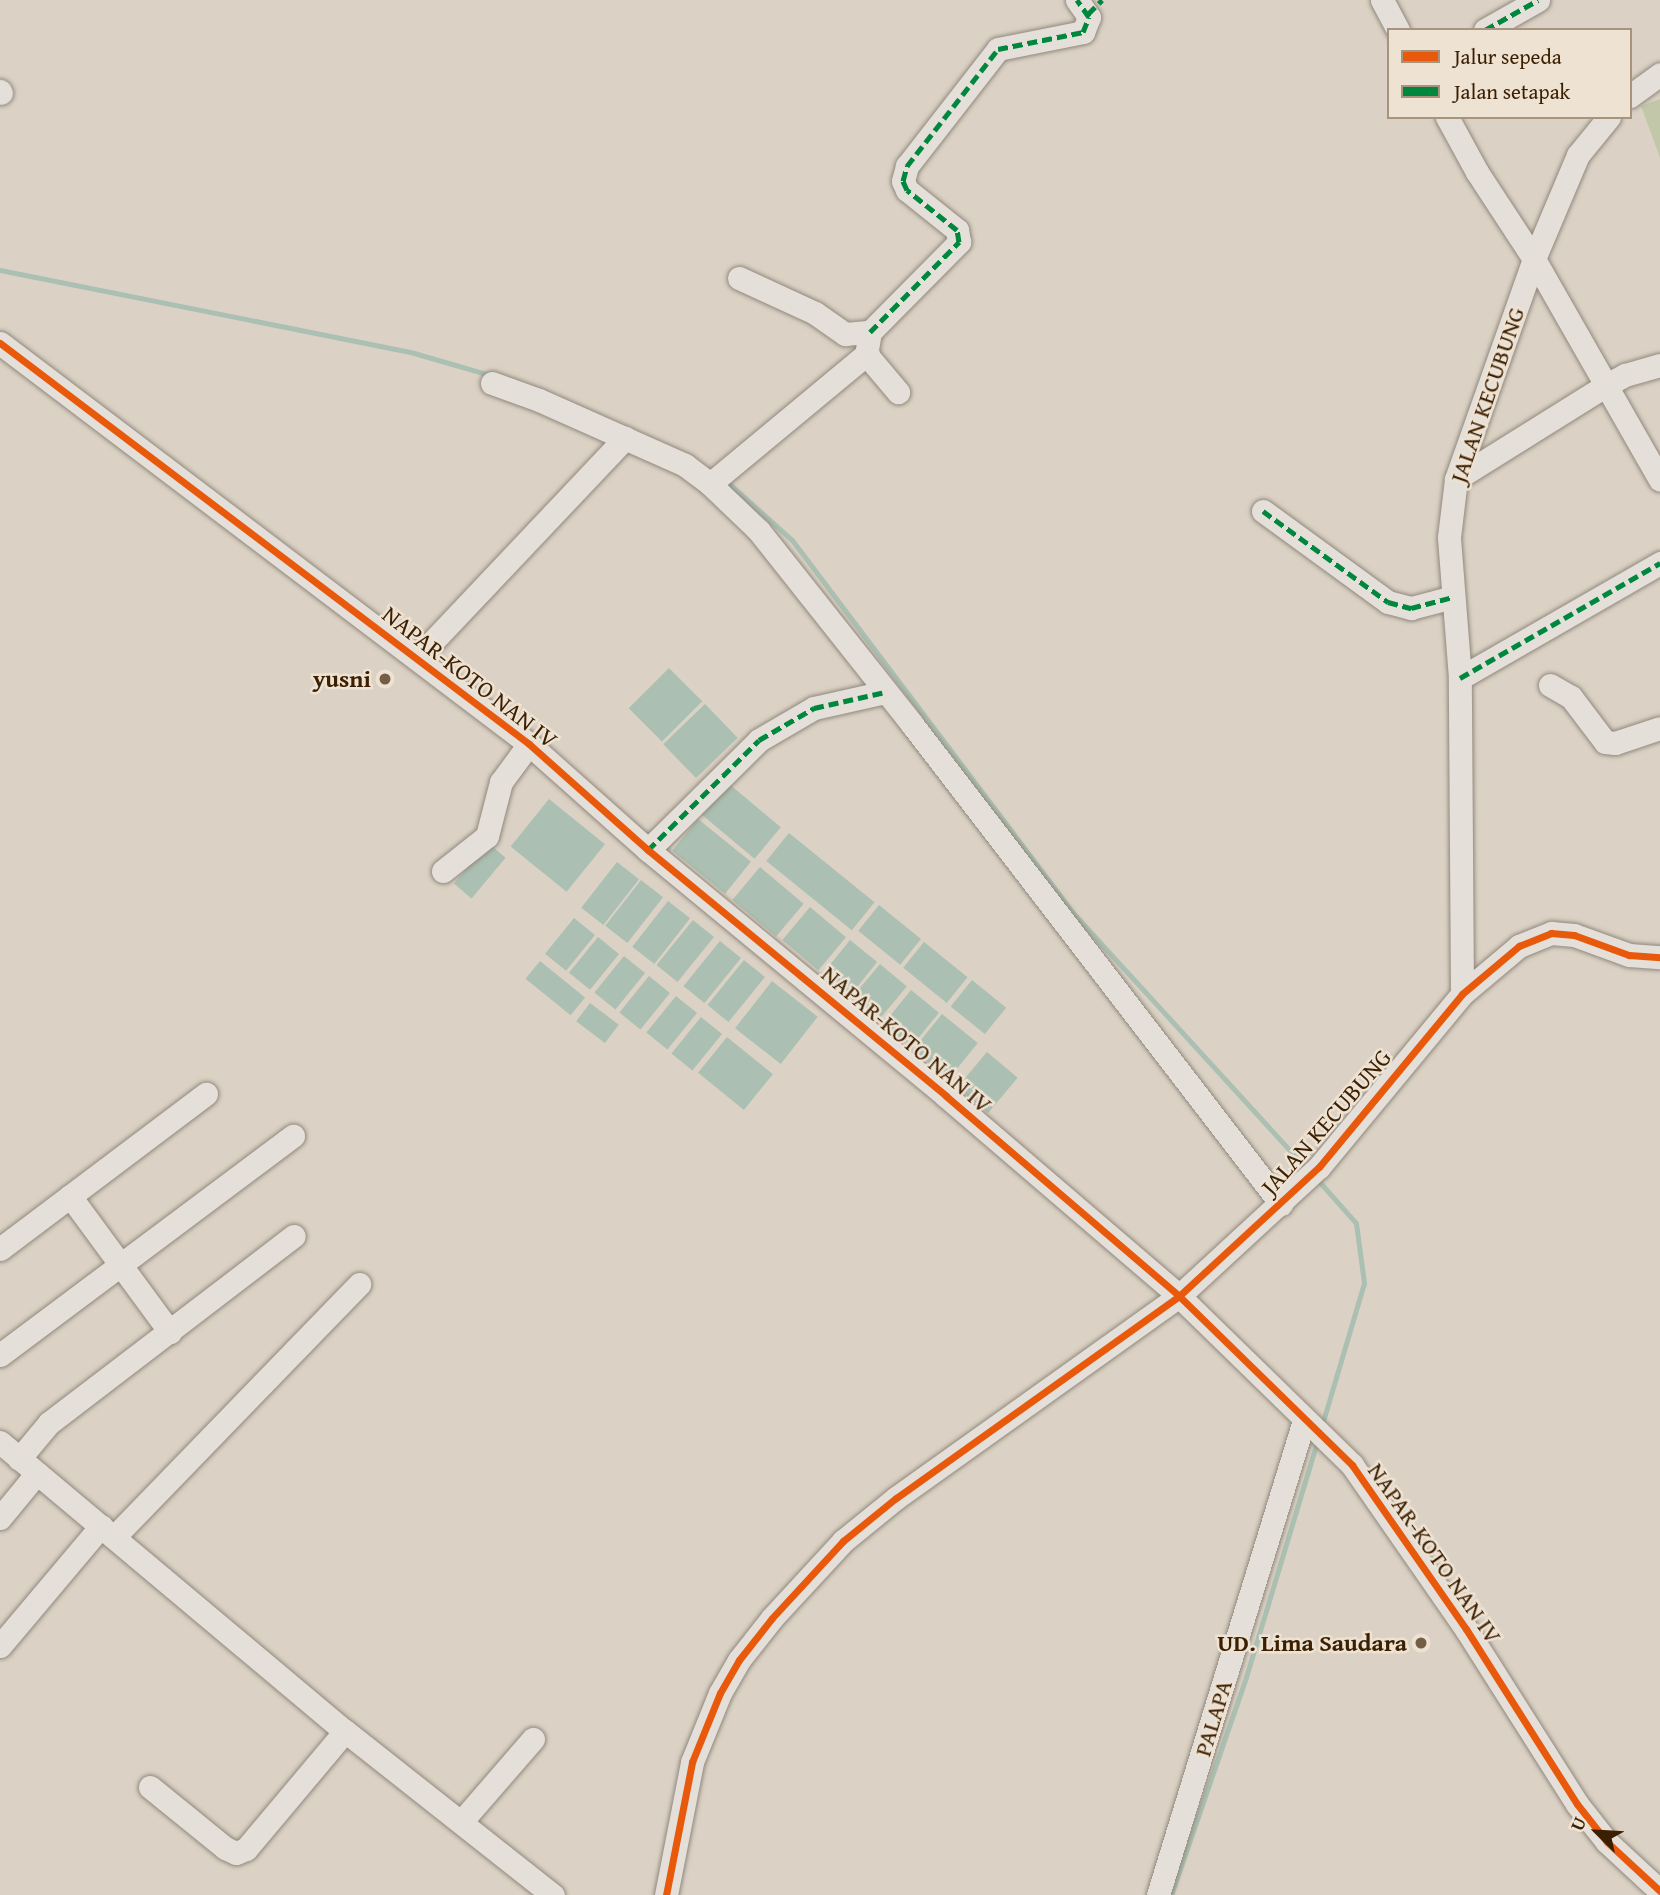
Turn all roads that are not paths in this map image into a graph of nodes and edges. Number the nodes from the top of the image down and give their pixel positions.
1 (1381, 0) edge
2 (1538, 0) edge
3 (1089, 5) edge
4 (1397, 28) edge
5 (1489, 28) edge
6 (1660, 74) edge
7 (1632, 95) edge
8 (1448, 119) edge
9 (1607, 119) edge
10 (1534, 259) junction
11 (739, 278) dead end
12 (0, 343) edge
13 (869, 343) junction
14 (1660, 365) edge
15 (492, 383) dead end
16 (1605, 386) junction
17 (898, 392) dead end
18 (625, 438) junction
19 (717, 478) junction
20 (1456, 479) junction
21 (1660, 480) edge
22 (1263, 512) dead end
23 (1660, 563) edge
24 (1453, 597) junction
25 (417, 658) junction
26 (1460, 678) junction
27 (1549, 685) dead end
28 (885, 692) junction
29 (1660, 728) edge
30 (529, 744) junction
31 (648, 850) junction
32 (443, 871) dead end
33 (1660, 957) edge
34 (1462, 994) junction
35 (206, 1094) dead end
36 (293, 1136) dead end
37 (70, 1196) junction
38 (1281, 1205) junction
39 (294, 1236) dead end
40 (0, 1249) edge
41 (121, 1264) junction
42 (359, 1284) dead end
43 (1180, 1296) junction
44 (170, 1332) junction
45 (0, 1355) edge
46 (1312, 1427) junction
47 (0, 1442) edge
48 (28, 1465) junction
49 (0, 1518) edge
50 (108, 1531) junction
51 (0, 1646) edge
52 (345, 1731) junction
53 (533, 1739) dead end
54 (150, 1787) dead end
55 (461, 1822) junction
56 (1660, 1891) edge
57 (553, 1895) edge
58 (666, 1895) edge
59 (1158, 1895) edge

1 - 4 street
2 - 5 street
3 - 13 street
6 - 7 street
8 - 10 street
9 - 10 street, JALAN KECUBUNG
10 - 16 street
10 - 20 street, JALAN KECUBUNG
11 - 13 street
12 - 25 street, NAPAR-KOTO NAN IV
13 - 17 street
13 - 19 street
14 - 16 street
15 - 18 street
16 - 20 street
16 - 21 street
18 - 19 street
18 - 25 street
19 - 28 street
20 - 24 street, JALAN KECUBUNG
22 - 24 street
23 - 26 street
24 - 26 street, JALAN KECUBUNG
25 - 30 street, NAPAR-KOTO NAN IV
26 - 34 street, JALAN KECUBUNG
27 - 29 street
28 - 31 street
28 - 38 street
30 - 31 street, NAPAR-KOTO NAN IV
30 - 32 street
31 - 43 street, NAPAR-KOTO NAN IV
33 - 34 street
34 - 38 street, JALAN KECUBUNG
35 - 37 street
36 - 41 street
37 - 40 street
37 - 41 street
38 - 43 street, JALAN KECUBUNG
39 - 44 street
41 - 44 street
41 - 45 street
42 - 50 street
43 - 46 street, NAPAR-KOTO NAN IV
43 - 58 street, JALAN KECUBUNG
44 - 48 street
46 - 56 street, NAPAR-KOTO NAN IV
46 - 59 street, PALAPA
47 - 48 street
48 - 49 street
48 - 50 street
50 - 51 street
50 - 52 street
52 - 54 street
52 - 55 street
53 - 55 street
55 - 57 street

